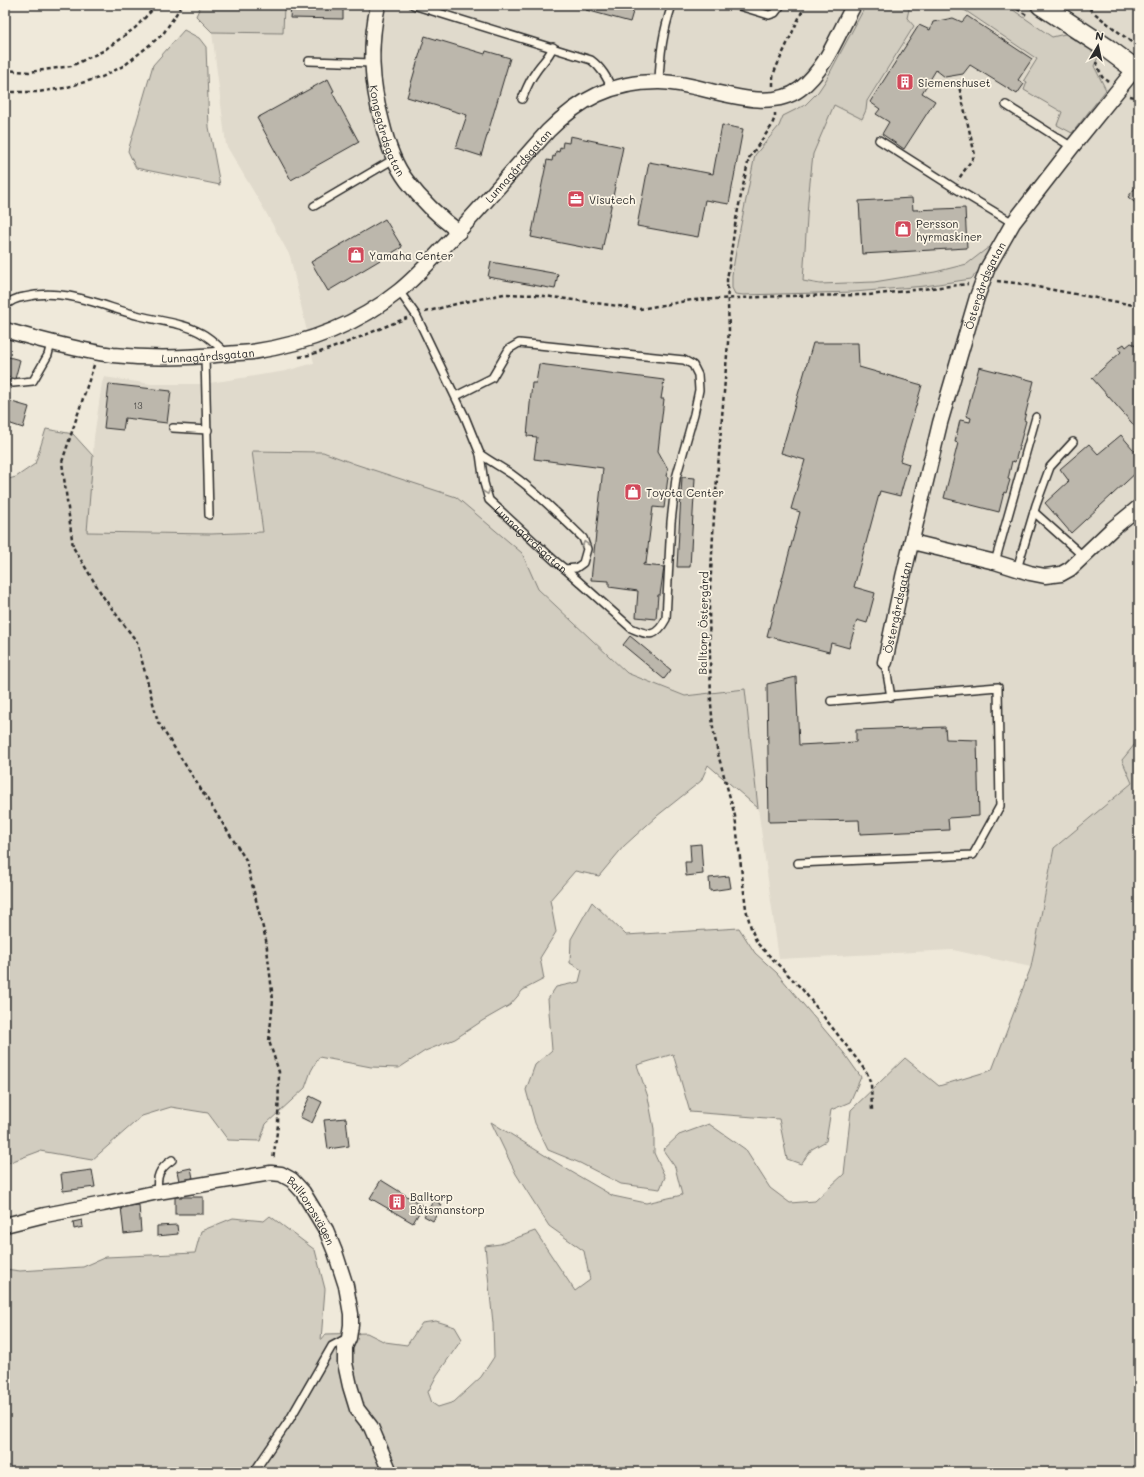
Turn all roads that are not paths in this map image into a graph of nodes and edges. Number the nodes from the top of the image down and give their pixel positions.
1 (378, 5) edge
2 (413, 5) edge
3 (672, 5) edge
4 (736, 5) edge
5 (780, 5) edge
6 (850, 9) edge
7 (1035, 11) edge
8 (552, 47) junction
9 (309, 61) dead end
10 (372, 63) junction
11 (1138, 68) edge
12 (659, 82) junction
13 (612, 89) junction
14 (522, 99) dead end
15 (1006, 105) dead end
16 (879, 140) dead end
17 (1072, 147) junction
18 (394, 159) junction
19 (314, 206) dead end
20 (1013, 223) junction
21 (459, 232) junction
22 (399, 290) junction
23 (5, 306) edge
24 (5, 330) edge
25 (51, 343) junction
26 (227, 354) junction
27 (205, 357) junction
28 (13, 383) dead end
29 (456, 396) junction
30 (1036, 417) dead end
31 (173, 428) dead end
32 (208, 430) junction
33 (1073, 442) dead end
34 (480, 454) junction
35 (1139, 507) edge
36 (1034, 512) junction
37 (209, 515) dead end
38 (912, 542) junction
39 (1083, 556) junction
40 (995, 562) junction
41 (565, 568) junction
42 (1017, 568) junction
43 (885, 662) joint
44 (891, 697) junction
45 (831, 701) dead end
46 (798, 864) dead end
47 (172, 1160) dead end
48 (158, 1192) junction
49 (5, 1225) edge
50 (349, 1338) junction
51 (254, 1472) edge
52 (390, 1472) edge

1 - 10 street, Kongegårdsgatan
2 - 8 lane
3 - 12 lane
4 - 5 lane
6 - 12 street, Lunnagårdsgatan
7 - 11 street
8 - 13 lane
8 - 14 lane
9 - 10 lane
10 - 18 street, Kongegårdsgatan
11 - 17 street, Östergårdsgatan
12 - 13 street, Lunnagårdsgatan
13 - 21 street, Lunnagårdsgatan
15 - 17 lane
16 - 20 lane
17 - 20 street, Östergårdsgatan
18 - 19 lane
18 - 21 street, Kongegårdsgatan
20 - 38 street, Östergårdsgatan
21 - 22 street, Lunnagårdsgatan
22 - 26 street, Lunnagårdsgatan
22 - 29 lane, Lunnagårdsgatan
23 - 26 lane
24 - 25 street, Lunnagårdsgatan
25 - 27 street, Lunnagårdsgatan
25 - 28 lane
26 - 27 street, Lunnagårdsgatan
27 - 32 lane
29 - 34 lane, Lunnagårdsgatan
29 - 41 lane
30 - 40 lane
31 - 32 lane
32 - 37 lane
33 - 36 lane
34 -> 41 lane, Lunnagårdsgatan
41 -> 34 lane, Lunnagårdsgatan
35 - 39 street
36 - 39 lane
36 - 42 lane
38 - 40 street
38 - 43 street, Östergårdsgatan
39 - 42 street
40 - 42 street
43 - 44 lane, Östergårdsgatan
44 - 45 lane
44 - 46 lane
47 - 48 lane
48 - 49 street, Balltorpsvägen
48 - 50 street, Balltorpsvägen
50 - 51 lane
50 - 52 street, Balltorpsvägen

